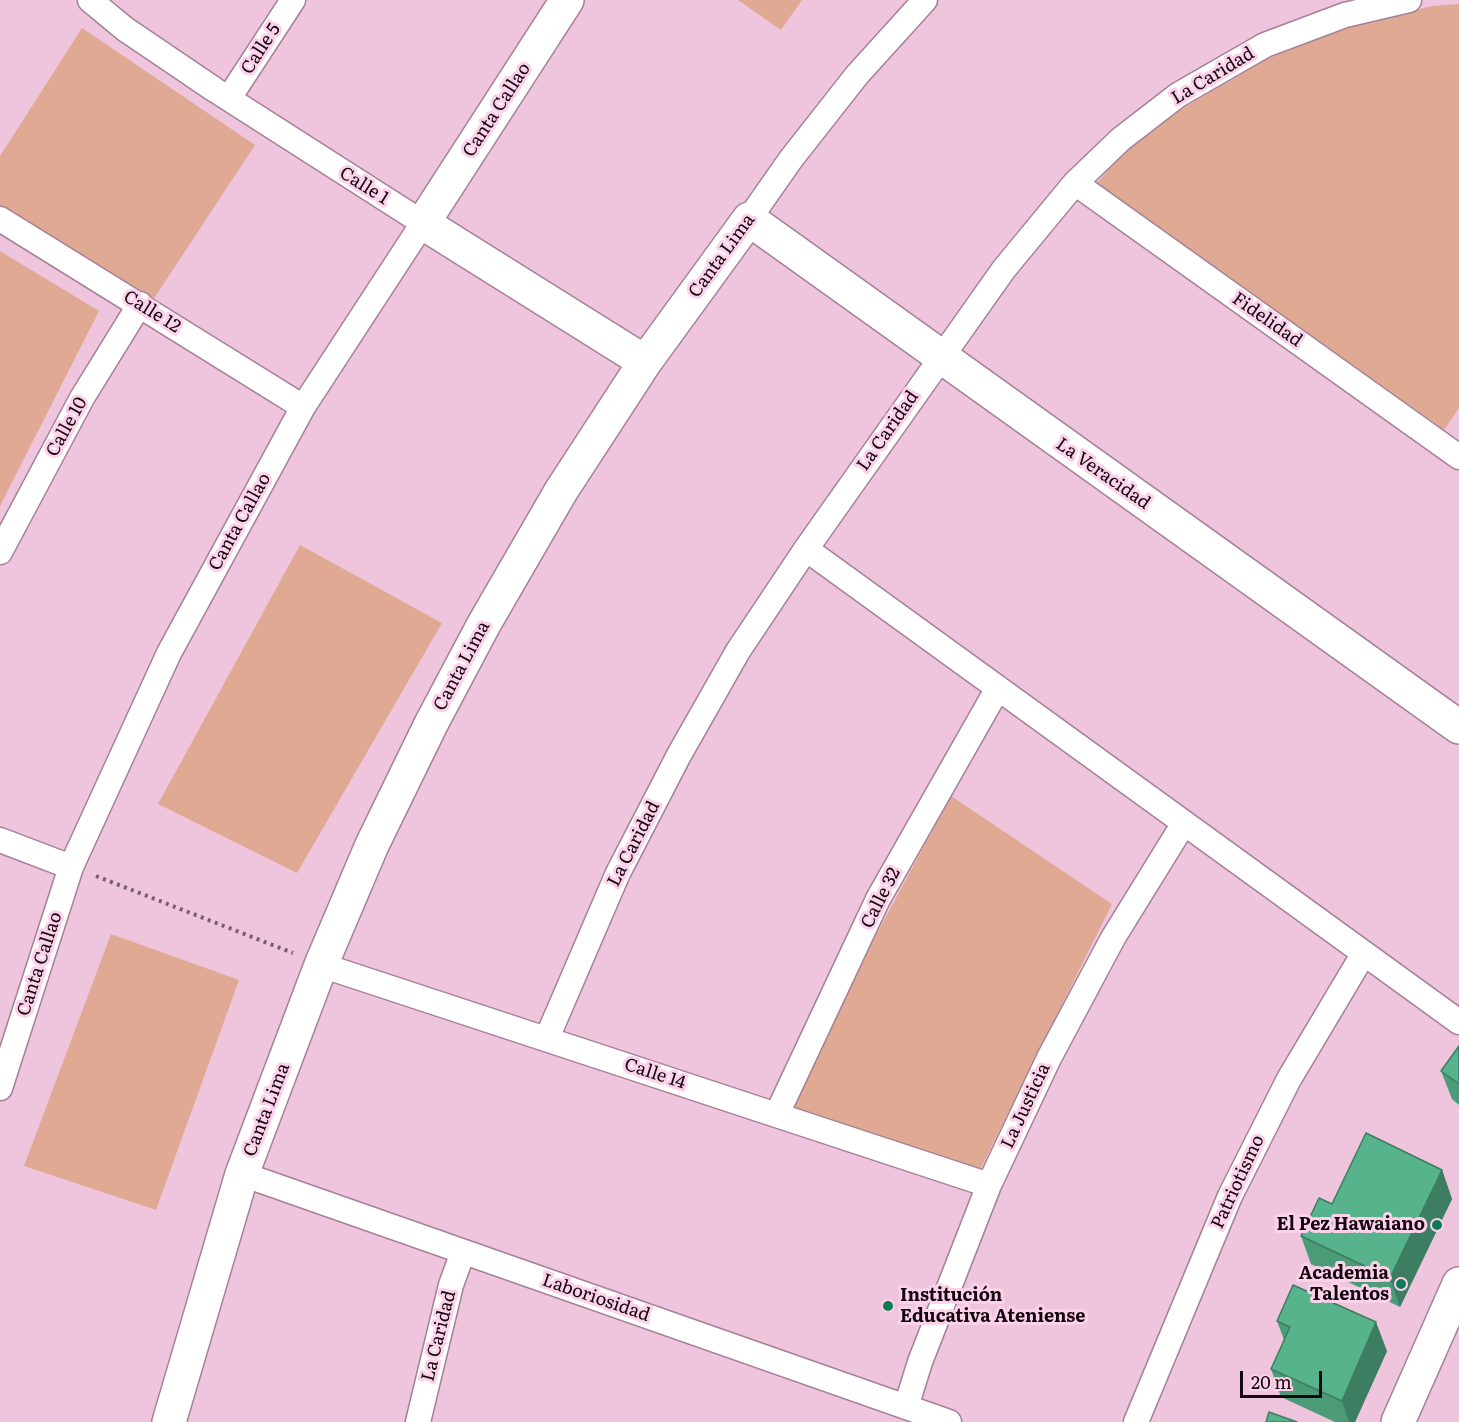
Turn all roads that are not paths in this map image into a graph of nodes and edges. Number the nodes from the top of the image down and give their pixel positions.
1 (90, 0) edge
2 (293, 0) edge
3 (567, 0) edge
4 (925, 0) edge
5 (1409, 0) edge
6 (229, 98) junction
7 (1075, 183) junction
8 (0, 219) edge
9 (748, 219) junction
10 (423, 223) junction
11 (140, 304) junction
12 (939, 357) junction
13 (645, 362) junction
14 (303, 407) junction
15 (1455, 445) edge
16 (806, 549) junction
17 (0, 552) edge
18 (998, 688) junction
19 (1459, 727) edge
20 (1184, 823) junction
21 (0, 840) edge
22 (71, 867) junction
23 (1364, 953) junction
24 (321, 965) junction
25 (1459, 1022) edge
26 (547, 1038) junction
27 (0, 1088) edge
28 (777, 1114) junction
29 (242, 1174) junction
30 (989, 1185) junction
31 (463, 1252) junction
32 (1459, 1284) edge
33 (906, 1407) junction
34 (169, 1422) edge
35 (418, 1422) edge
36 (949, 1422) edge
37 (1136, 1422) edge
38 (1398, 1422) edge

1 - 6 street, Calle 1
2 - 6 street, Calle 5
3 - 10 street, Canta Callao
4 - 9 street, Canta Lima
5 - 7 street, La Caridad
6 - 10 street, Calle 1
7 - 12 street, La Caridad
7 - 15 street, Fidelidad
8 - 11 street, Calle 12
9 - 12 street, La Veracidad
9 - 13 street, Canta Lima
10 - 13 street, Calle 1
10 - 14 street, Canta Callao
11 - 14 street, Calle 12
11 - 17 street, Calle 10
12 - 16 street, La Caridad
12 - 19 street, La Veracidad
13 - 24 street, Canta Lima
14 - 22 street, Canta Callao
16 - 18 street
16 - 26 street, La Caridad
18 - 20 street
18 - 28 street, Calle 32
20 - 23 street
20 - 30 street, La Justicia
21 - 22 street
22 - 27 street, Canta Callao
23 - 25 street
23 - 37 street, Patriotismo
24 - 26 street, Calle 14
24 - 29 street, Canta Lima
26 - 28 street, Calle 14
28 - 30 street, Calle 14
29 - 31 street, Laboriosidad
29 - 34 street, Canta Lima
30 - 33 street, La Justicia
31 - 33 street, Laboriosidad
31 - 35 street, La Caridad
32 - 38 street
33 - 36 street, Laboriosidad

